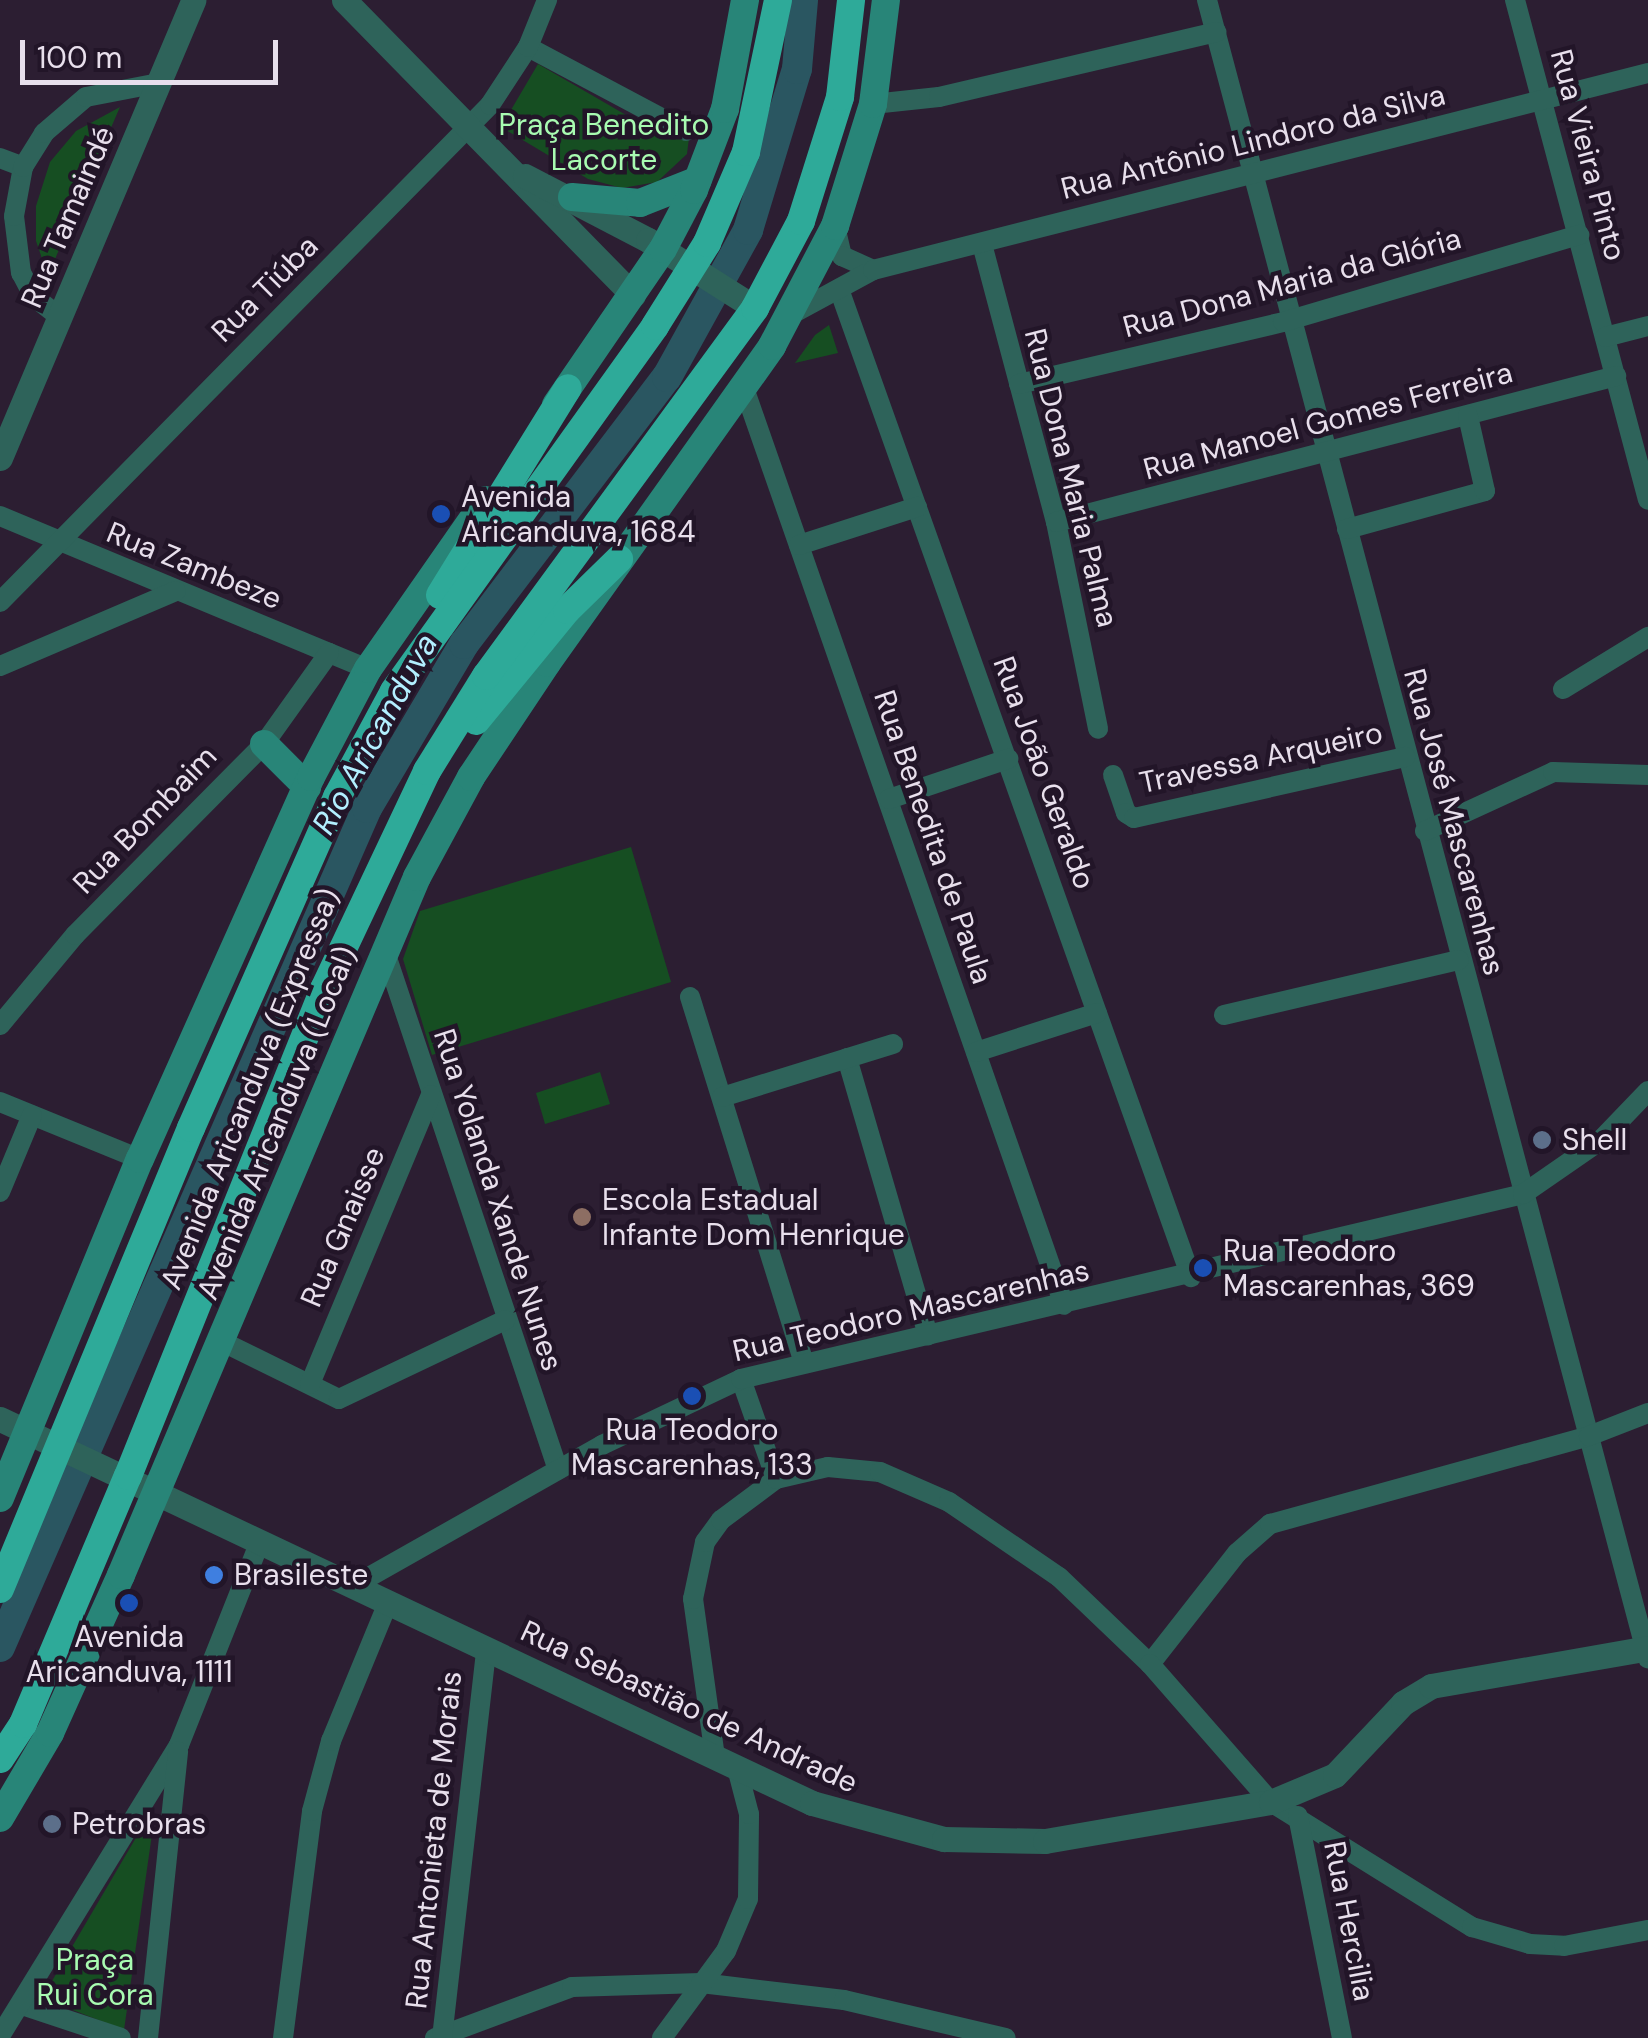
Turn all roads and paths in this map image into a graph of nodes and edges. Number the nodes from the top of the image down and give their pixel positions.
1 (193, 0) edge
2 (344, 0) edge
3 (548, 0) edge
4 (745, 0) edge
5 (778, 0) edge
6 (851, 0) edge
7 (886, 0) edge
8 (1207, 0) edge
9 (1514, 0) edge
10 (1216, 32) junction
11 (528, 46) junction
12 (1648, 73) edge
13 (159, 82) junction
14 (1542, 99) junction
15 (873, 104) junction
16 (469, 126) junction
17 (686, 131) dead end
18 (0, 158) edge
19 (23, 167) junction
20 (516, 172) junction
21 (1254, 173) junction
22 (698, 180) junction
23 (572, 197) junction
24 (835, 226) junction
25 (1579, 236) junction
26 (982, 244) junction
27 (663, 249) junction
28 (873, 270) junction
29 (696, 271) junction
30 (839, 289) junction
31 (633, 295) junction
32 (751, 306) junction
33 (792, 314) junction
34 (62, 318) junction
35 (1293, 319) junction
36 (1648, 326) edge
37 (1606, 337) junction
38 (1616, 376) junction
39 (1019, 384) junction
40 (568, 388) junction
41 (744, 388) junction
42 (1468, 416) junction
43 (1326, 456) junction
44 (0, 458) edge
45 (1648, 500) edge
46 (917, 507) junction
47 (0, 516) edge
48 (1056, 522) junction
49 (1347, 529) junction
50 (56, 542) junction
51 (798, 545) junction
52 (619, 559) junction
53 (176, 591) junction
54 (0, 602) edge
55 (1648, 638) edge
56 (329, 654) junction
57 (0, 666) edge
58 (368, 669) junction
59 (1563, 688) dead end
60 (394, 692) junction
61 (1098, 728) dead end
62 (264, 744) junction
63 (1405, 757) junction
64 (1008, 759) junction
65 (1648, 774) edge
66 (1113, 775) dead end
67 (307, 787) junction
68 (889, 800) junction
69 (1425, 832) junction
70 (373, 876) junction
71 (384, 949) junction
72 (1459, 960) junction
73 (690, 997) dead end
74 (1096, 1014) junction
75 (1224, 1015) dead end
76 (0, 1025) edge
77 (892, 1044) dead end
78 (976, 1052) junction
79 (847, 1058) junction
80 (1648, 1091) edge
81 (431, 1094) junction
82 (722, 1097) junction
83 (0, 1102) edge
84 (32, 1115) junction
85 (140, 1160) junction
86 (0, 1192) edge
87 (1523, 1194) junction
88 (1190, 1277) junction
89 (1064, 1305) junction
90 (505, 1320) junction
91 (928, 1336) junction
92 (223, 1342) junction
93 (804, 1362) junction
94 (742, 1379) junction
95 (310, 1384) junction
96 (1648, 1413) edge
97 (0, 1419) edge
98 (28, 1430) junction
99 (1589, 1436) junction
100 (69, 1448) junction
101 (558, 1470) junction
102 (120, 1472) junction
103 (776, 1479) junction
104 (158, 1490) junction
105 (0, 1498) edge
106 (259, 1544) junction
107 (353, 1586) junction
108 (0, 1588) edge
109 (388, 1602) junction
110 (486, 1649) junction
111 (1647, 1651) edge
112 (1150, 1664) junction
113 (179, 1745) junction
114 (0, 1758) edge
115 (726, 1762) junction
116 (1271, 1802) junction
117 (1298, 1816) junction
118 (0, 1818) edge
119 (1648, 1930) edge
120 (701, 1983) junction
121 (22, 2004) junction
122 (0, 2036) edge
123 (440, 2037) edge
124 (120, 2038) edge
125 (148, 2038) edge
126 (283, 2038) edge
127 (662, 2038) edge
128 (1006, 2038) edge
129 (1342, 2038) edge

1 - 13 street, Rua Tamaindé
2 - 16 street
3 - 11 street, Rua Tiúba
4 - 22 main road
5 - 29 highway, Avenida Aricanduva (Expressa)
6 - 32 highway, Avenida Aricanduva (Expressa)
7 - 15 main road, Avenida Aricanduva (Local)
8 - 10 street, Rua José Mascarenhas
9 - 14 street, Rua Vieira Pinto
10 - 15 street
10 - 21 street, Rua José Mascarenhas
11 - 16 street, Rua Tiúba
11 - 17 street
12 - 14 street, Rua Antônio Lindoro da Silva
13 - 19 street
13 - 34 street, Rua Tamaindé
14 - 21 street, Rua Antônio Lindoro da Silva
14 - 25 street, Rua Vieira Pinto
15 - 24 main road, Avenida Aricanduva (Local)
16 - 20 street
16 - 50 street, Rua Tiúba
18 - 19 street
19 - 34 street
20 - 23 street
20 - 31 street
21 - 26 street, Rua Antônio Lindoro da Silva
21 - 35 street, Rua José Mascarenhas
22 - 23 main road
22 - 27 main road
23 - 27 street
24 - 28 street
24 - 33 main road, Avenida Aricanduva (Local)
25 - 35 street, Rua Dona Maria da Glória
25 - 37 street, Rua Vieira Pinto
26 - 28 street, Rua Antônio Lindoro da Silva
26 - 39 street, Rua Dona Maria Palma
27 - 29 street
27 - 31 main road
28 - 30 street, Rua Antônio Lindoro da Silva
29 - 32 street
29 - 60 highway, Avenida Aricanduva (Expressa)
30 - 33 street, Rua Antônio Lindoro da Silva
30 - 46 street, Rua João Geraldo
31 - 40 main road
32 - 70 highway, Avenida Aricanduva (Expressa)
33 - 41 main road, Avenida Aricanduva (Local)
34 - 44 street, Rua Tamaindé
35 - 39 street, Rua Dona Maria da Glória
35 - 43 street, Rua José Mascarenhas
36 - 37 street
37 - 38 street, Rua Vieira Pinto
38 - 42 street, Rua Manoel Gomes Ferreira
38 - 45 street, Rua Vieira Pinto
39 - 48 street, Rua Dona Maria Palma
40 - 58 main road
40 - 60 highway
41 - 51 street, Rua Benedita de Paula
41 - 52 main road, Avenida Aricanduva (Local)
42 - 43 street, Rua Manoel Gomes Ferreira
42 - 49 street
43 - 48 street, Rua Manoel Gomes Ferreira
43 - 49 street, Rua José Mascarenhas
46 - 51 street
46 - 64 street, Rua João Geraldo
47 - 50 street, Rua Zambeze
48 - 61 street, Rua Dona Maria Palma
49 - 63 street, Rua José Mascarenhas
50 - 53 street, Rua Zambeze
50 - 54 street, Rua Tiúba
51 - 68 street, Rua Benedita de Paula
52 - 70 highway
52 - 71 main road, Avenida Aricanduva (Local)
53 - 56 street, Rua Zambeze
53 - 57 street
55 - 59 street
56 - 58 street, Rua Zambeze
56 - 62 street, Rua Bombaim
58 - 67 main road
60 - 100 highway, Avenida Aricanduva (Expressa)
62 - 67 main road
62 - 76 street, Rua Bombaim
63 - 66 street, Travessa Arqueiro
63 - 69 street, Rua José Mascarenhas
64 - 68 street
64 - 74 street, Rua João Geraldo
65 - 69 street
67 - 85 main road
68 - 78 street, Rua Benedita de Paula
69 - 72 street, Rua José Mascarenhas
70 - 102 highway, Avenida Aricanduva (Expressa)
71 - 81 street, Rua Yolanda Xande Nunes
71 - 92 main road, Avenida Aricanduva (Local)
72 - 75 street
72 - 87 street, Rua José Mascarenhas
73 - 82 street
74 - 78 street
74 - 88 street, Rua João Geraldo
77 - 79 street
78 - 89 street, Rua Benedita de Paula
79 - 82 street
79 - 91 street
80 - 87 street
81 - 90 street, Rua Yolanda Xande Nunes
81 - 95 street, Rua Gnaisse
82 - 93 street
83 - 84 street
84 - 85 street
84 - 86 street
85 - 98 main road
87 - 88 street, Rua Teodoro Mascarenhas
87 - 99 street, Rua José Mascarenhas
88 - 89 street, Rua Teodoro Mascarenhas
89 - 91 street, Rua Teodoro Mascarenhas
90 - 95 street
90 - 101 street, Rua Yolanda Xande Nunes
91 - 93 street, Rua Teodoro Mascarenhas
92 - 95 street
92 - 104 main road, Avenida Aricanduva (Local)
93 - 94 street, Rua Teodoro Mascarenhas
94 - 101 street, Rua Teodoro Mascarenhas
94 - 103 street
96 - 99 street
97 - 98 street, Rua Sebastião de Andrade
98 - 100 street, Rua Sebastião de Andrade
98 - 105 main road
99 - 111 street, Rua José Mascarenhas
99 - 112 street
100 - 102 street, Rua Sebastião de Andrade
100 - 108 highway, Avenida Aricanduva (Expressa)
101 - 107 street, Rua Teodoro Mascarenhas
102 - 104 street, Rua Sebastião de Andrade
102 - 114 highway, Avenida Aricanduva (Expressa)
103 - 112 street
103 - 115 street
104 - 106 street, Rua Sebastião de Andrade
104 - 118 main road, Avenida Aricanduva (Local)
106 - 107 street, Rua Sebastião de Andrade
106 - 113 street
107 - 109 street, Rua Sebastião de Andrade
109 - 110 street, Rua Sebastião de Andrade
109 - 126 street
110 - 115 street, Rua Sebastião de Andrade
110 - 123 street, Rua Antonieta de Morais
111 - 116 street, Rua Sebastião de Andrade
112 - 116 street
113 - 121 street
113 - 125 street
115 - 116 street, Rua Sebastião de Andrade
115 - 120 street
116 - 117 street
117 - 119 street
117 - 129 street, Rua Hercilia
120 - 123 street
120 - 127 street
120 - 128 street
121 - 122 street
121 - 124 street

